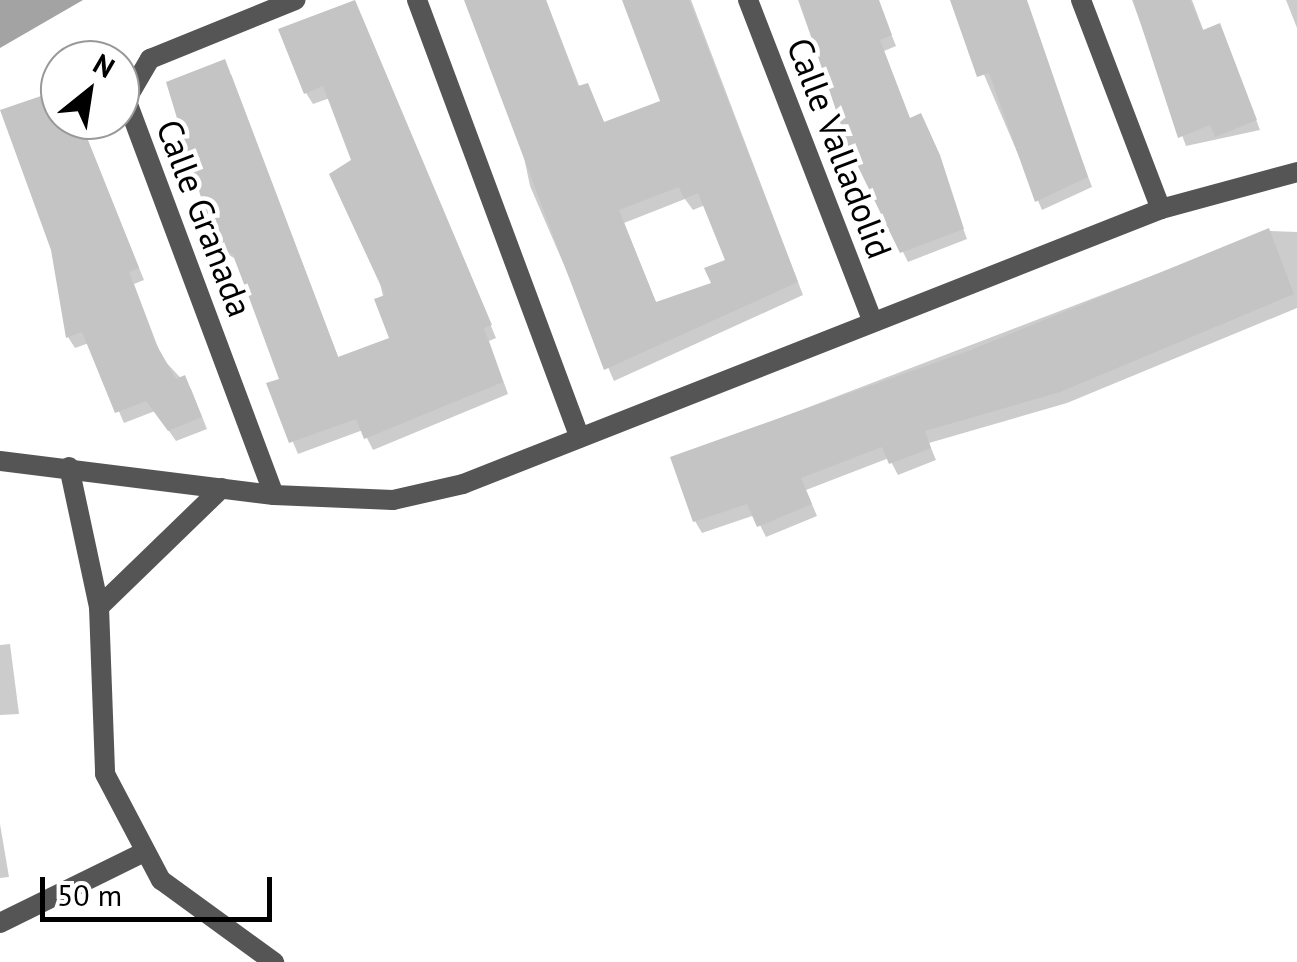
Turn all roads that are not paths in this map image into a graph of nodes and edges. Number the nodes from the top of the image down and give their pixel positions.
1 (295, 0) edge
2 (417, 0) edge
3 (748, 0) edge
4 (1081, 0) edge
5 (1297, 172) edge
6 (1161, 209) junction
7 (872, 320) junction
8 (580, 438) junction
9 (0, 461) edge
10 (69, 468) junction
11 (222, 488) junction
12 (274, 496) junction
13 (99, 607) junction
14 (140, 854) junction
15 (0, 923) edge
16 (274, 962) edge

1 - 12 street, Calle Granada
2 - 8 street
3 - 7 street, Calle Valladolid
4 - 6 street
5 - 6 street
6 - 7 street
7 - 8 street
8 - 12 street
9 - 10 street
10 - 11 street
10 - 13 street
11 - 12 street
11 - 13 street
13 - 14 street
14 - 15 street
14 - 16 street

